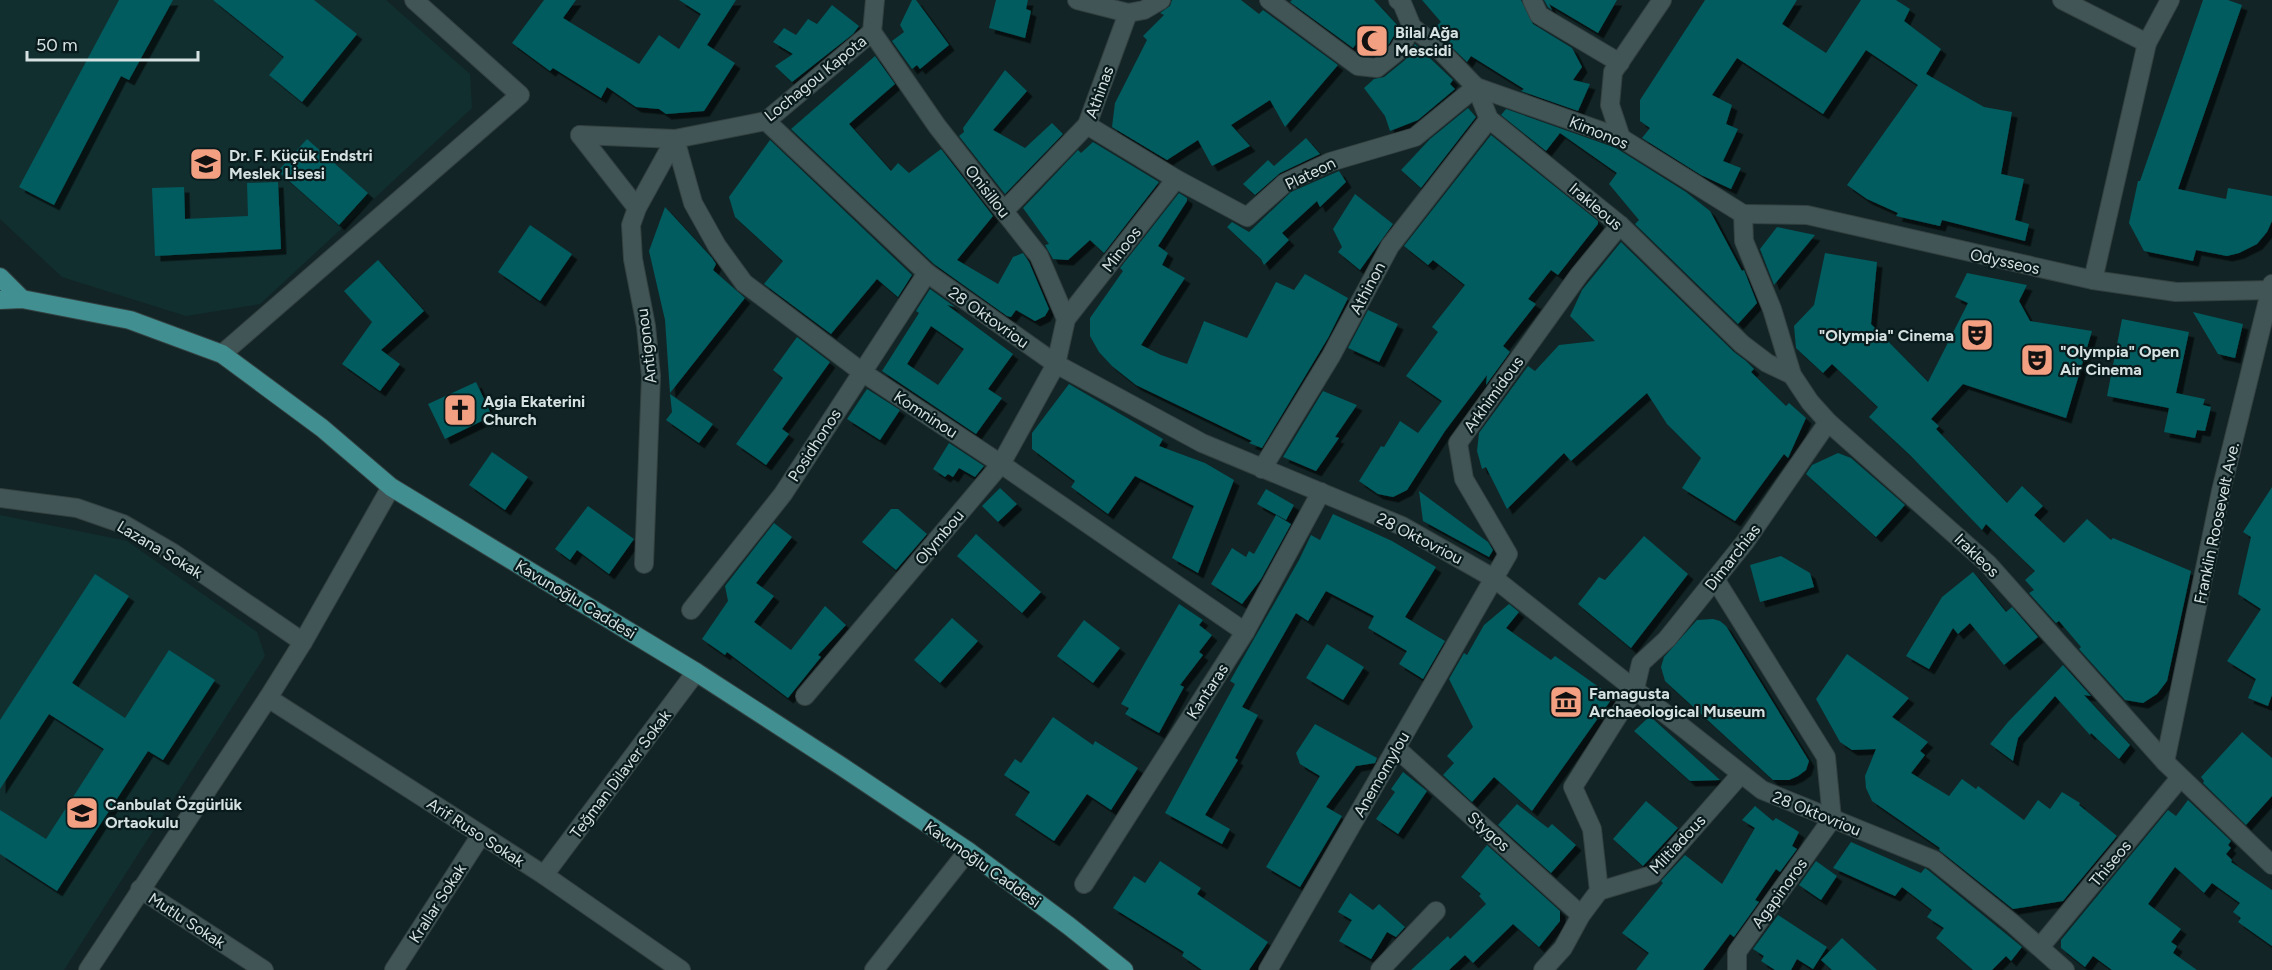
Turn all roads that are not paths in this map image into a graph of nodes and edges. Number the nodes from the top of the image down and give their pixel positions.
1 (414, 0) edge
2 (875, 0) edge
3 (1077, 0) edge
4 (1161, 0) edge
5 (1269, 0) edge
6 (1532, 0) edge
7 (1662, 0) edge
8 (2062, 0) edge
9 (2170, 0) edge
10 (1401, 1) edge
11 (1128, 13) junction
12 (1412, 27) junction
13 (872, 33) junction
14 (2147, 43) junction
15 (1620, 63) junction
16 (1476, 87) junction
17 (1489, 119) junction
18 (766, 121) junction
19 (1087, 124) junction
20 (1621, 138) junction
21 (675, 139) junction
22 (1176, 179) junction
23 (638, 208) junction
24 (1004, 211) junction
25 (1743, 214) junction
26 (1620, 225) junction
27 (927, 273) junction
28 (0, 277) edge
29 (2093, 280) junction
30 (2271, 288) edge
31 (22, 299) junction
32 (0, 300) edge
33 (1066, 319) junction
34 (222, 354) junction
35 (1056, 364) junction
36 (862, 372) junction
37 (1792, 375) junction
38 (1828, 422) junction
39 (1001, 464) junction
40 (1262, 469) junction
41 (391, 487) junction
42 (1321, 492) junction
43 (0, 498) edge
44 (644, 564) dead end
45 (1495, 579) junction
46 (1715, 579) junction
47 (691, 610) dead end
48 (1245, 632) junction
49 (303, 642) junction
50 (696, 672) junction
51 (1635, 689) junction
52 (805, 696) dead end
53 (268, 698) junction
54 (1396, 748) junction
55 (2165, 762) junction
56 (1741, 774) junction
57 (2180, 778) junction
58 (1832, 819) junction
59 (481, 835) junction
60 (968, 852) junction
61 (2272, 865) edge
62 (544, 875) junction
63 (1084, 884) dead end
64 (140, 889) junction
65 (1599, 891) junction
66 (1436, 911) dead end
67 (1581, 915) junction
68 (2040, 947) junction
69 (1737, 961) edge
70 (88, 970) edge
71 (264, 970) edge
72 (394, 970) edge
73 (681, 970) edge
74 (874, 970) edge
75 (1124, 970) edge
76 (1268, 970) edge
77 (1380, 970) edge
78 (1543, 970) edge
79 (1722, 970) edge
80 (2065, 970) edge

1 - 34 street
2 - 13 street
3 - 11 street
4 - 11 street
5 - 12 street
6 - 15 street
7 - 15 street
8 - 14 street
9 - 14 street
10 - 12 street
11 - 19 street, Athinas
12 - 16 street, Irakleous
13 - 18 street, Lochagou Kapota
13 - 24 street, Onisillou
14 - 29 street
15 - 20 street
16 - 17 street, Irakleous
16 - 20 street, Kimonos
16 - 22 street, Plateon
17 - 26 street, Irakleous
17 - 40 street, Athinon
18 - 21 street, Lochagou Kapota
18 - 27 street, 28 Oktovriou
19 - 22 street, Plateon
19 - 24 street, Athinas
20 - 25 street, Kimonos
21 - 23 street, Antigonou
21 - 23 street, Lochagou Kapota
21 - 36 street, Komninou
22 - 33 street, Minoos
23 - 44 street, Antigonou
24 - 33 street, Onisillou
25 - 29 street, Odysseos
25 - 37 street, Irakleos
26 - 37 street, Irakleous
26 - 45 street, Arkhimidous
27 - 35 street, 28 Oktovriou
27 - 36 street, Posidhonos
28 - 31 main road
29 - 30 street, Odysseos
30 - 55 street, Franklin Roosevelt Ave.
31 - 32 main road, Kavunoğlu Caddesi
31 - 34 main road, Kavunoğlu Caddesi
33 - 35 street
34 - 41 main road, Kavunoğlu Caddesi
35 - 39 street, Olymbou
35 - 40 street, 28 Oktovriou
36 - 39 street, Komninou
36 - 47 street, Posidhonos
37 - 38 street, Irakleos
38 - 46 street, Dimarchias
38 - 55 street, Irakleos
39 - 48 street, Komninou
39 - 52 street, Olymbou
40 - 42 street, 28 Oktovriou
41 - 49 street
41 - 50 main road, Kavunoğlu Caddesi
42 - 45 street, 28 Oktovriou
42 - 48 street, Kantaras
43 - 49 street, Lazana Sokak
45 - 51 street, 28 Oktovriou
45 - 54 street, Anemomylou
46 - 51 street, Dimarchias
46 - 58 street
48 - 63 street, Kantaras
49 - 53 street
50 - 60 main road, Kavunoğlu Caddesi
50 - 62 street, Teğman Dilaver Sokak
51 - 56 street, 28 Oktovriou
51 - 65 street, Dimarchias
53 - 59 street, Arif Ruso Sokak
53 - 64 street
54 - 67 street, Stygos
54 - 76 street, Anemomylou
55 - 57 street, Irakleos
56 - 58 street, 28 Oktovriou
56 - 65 street, Miltiadous
57 - 61 street, Irakleos
57 - 68 street, Thiseos
58 - 68 street, 28 Oktovriou
58 - 69 street, Agapinoros
59 - 62 street, Arif Ruso Sokak
59 - 72 street, Krallar Sokak
60 - 74 street
60 - 75 main road, Kavunoğlu Caddesi
62 - 73 street, Arif Ruso Sokak
64 - 70 street
64 - 71 street, Mutlu Sokak
65 - 67 street
66 - 77 street
67 - 78 street
68 - 80 street, 28 Oktovriou
69 - 79 street, Agapinoros

